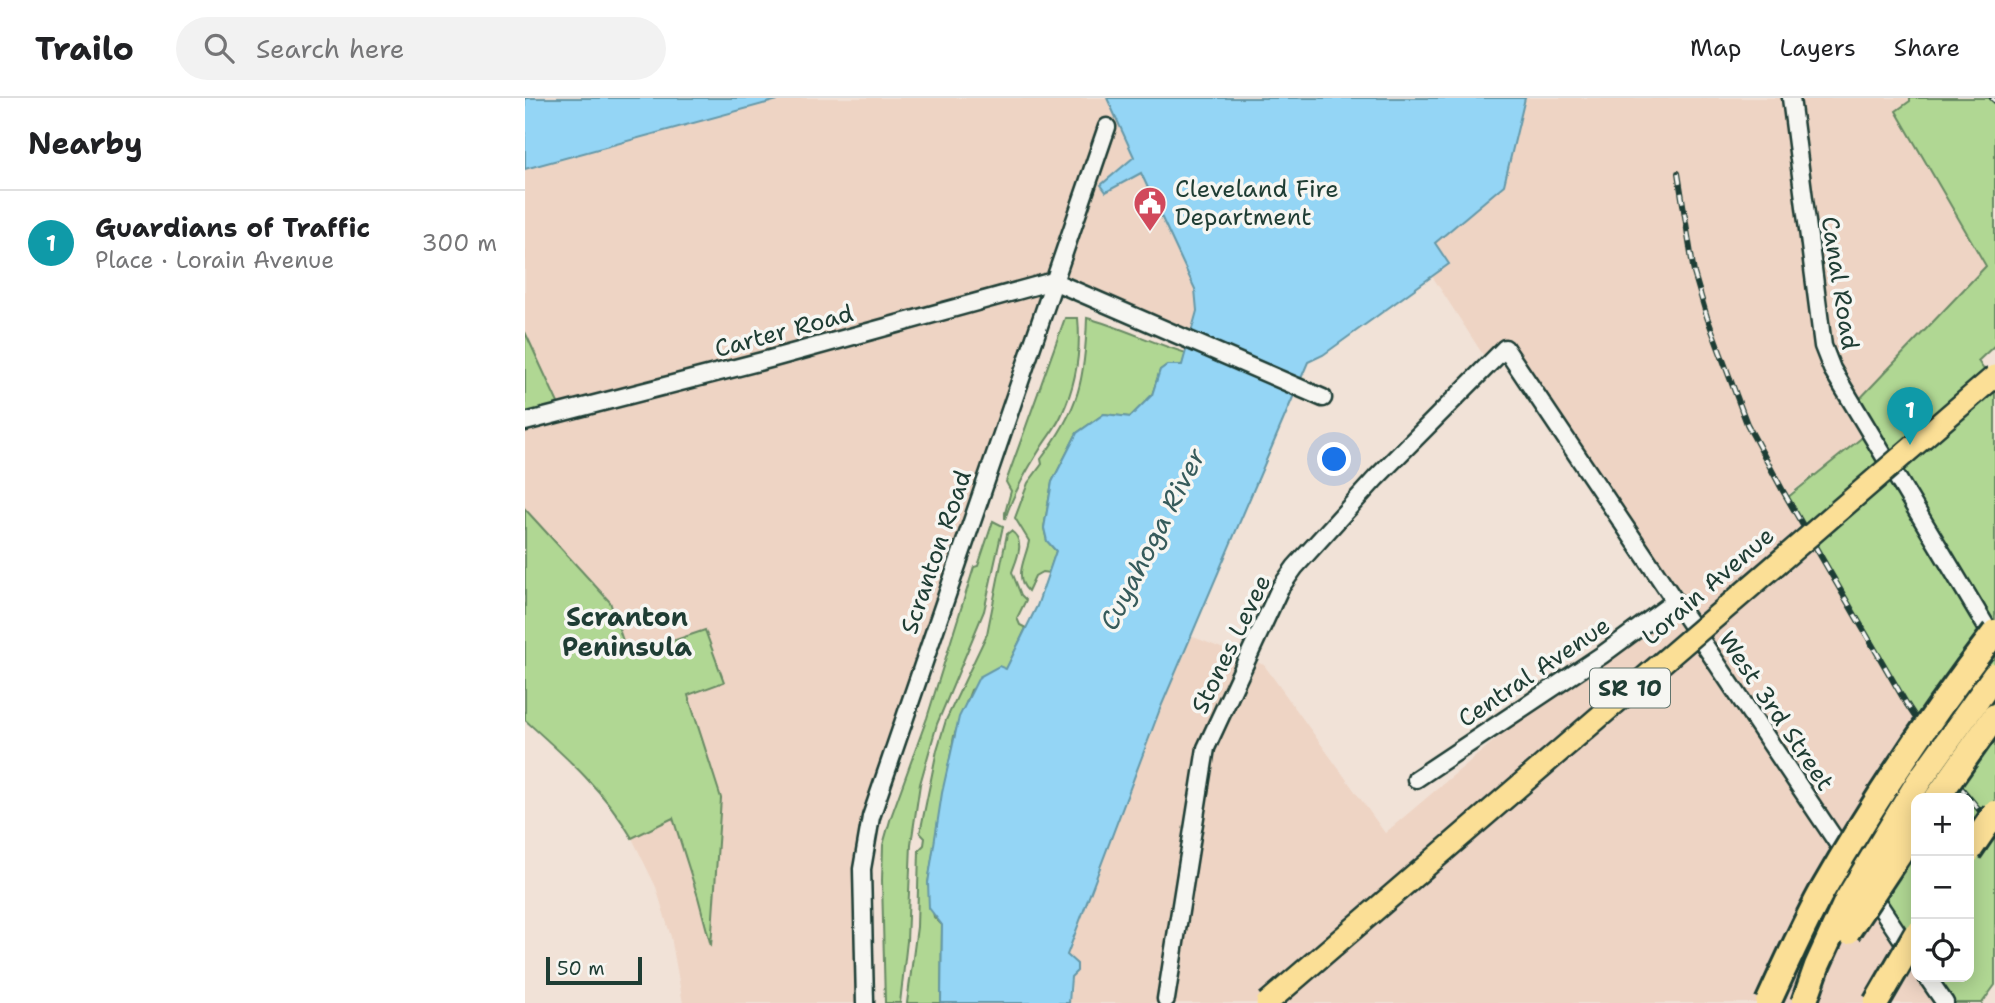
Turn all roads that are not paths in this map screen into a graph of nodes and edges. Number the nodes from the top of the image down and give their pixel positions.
1 (1791, 98) edge
2 (1107, 127) dead end
3 (1053, 281) junction
4 (1505, 348) joint
5 (1995, 376) edge
6 (1323, 398) dead end
7 (525, 422) edge
8 (1675, 601) junction
9 (1995, 632) edge
10 (1995, 641) edge
11 (1995, 675) edge
12 (1995, 716) edge
13 (1416, 779) dead end
14 (1941, 793) edge
15 (1995, 813) edge
16 (1911, 835) edge
17 (1974, 844) edge
18 (1911, 943) edge
19 (1911, 953) edge
20 (1930, 982) edge
21 (1166, 999) dead end
22 (865, 1003) edge
23 (1267, 1003) edge
24 (1768, 1003) edge
25 (1806, 1003) edge
26 (1876, 1003) edge
27 (1945, 1003) edge

1 - 10 street, Canal Road
2 - 3 street, Scranton Road
3 - 6 street
3 - 7 street, Carter Road
3 - 22 street, Scranton Road
4 - 8 street, West 3rd Street
4 - 21 street, Stones Levee
5 - 23 main road, Lorain Avenue / SR 10, bridge
8 - 13 street, Central Avenue
8 - 19 street, West 3rd Street
9 - 24 highway, bridge
11 - 25 highway, bridge
12 - 14 highway, bridge
15 - 17 highway, bridge
16 - 25 highway, bridge
18 - 26 highway, bridge
20 - 27 street

